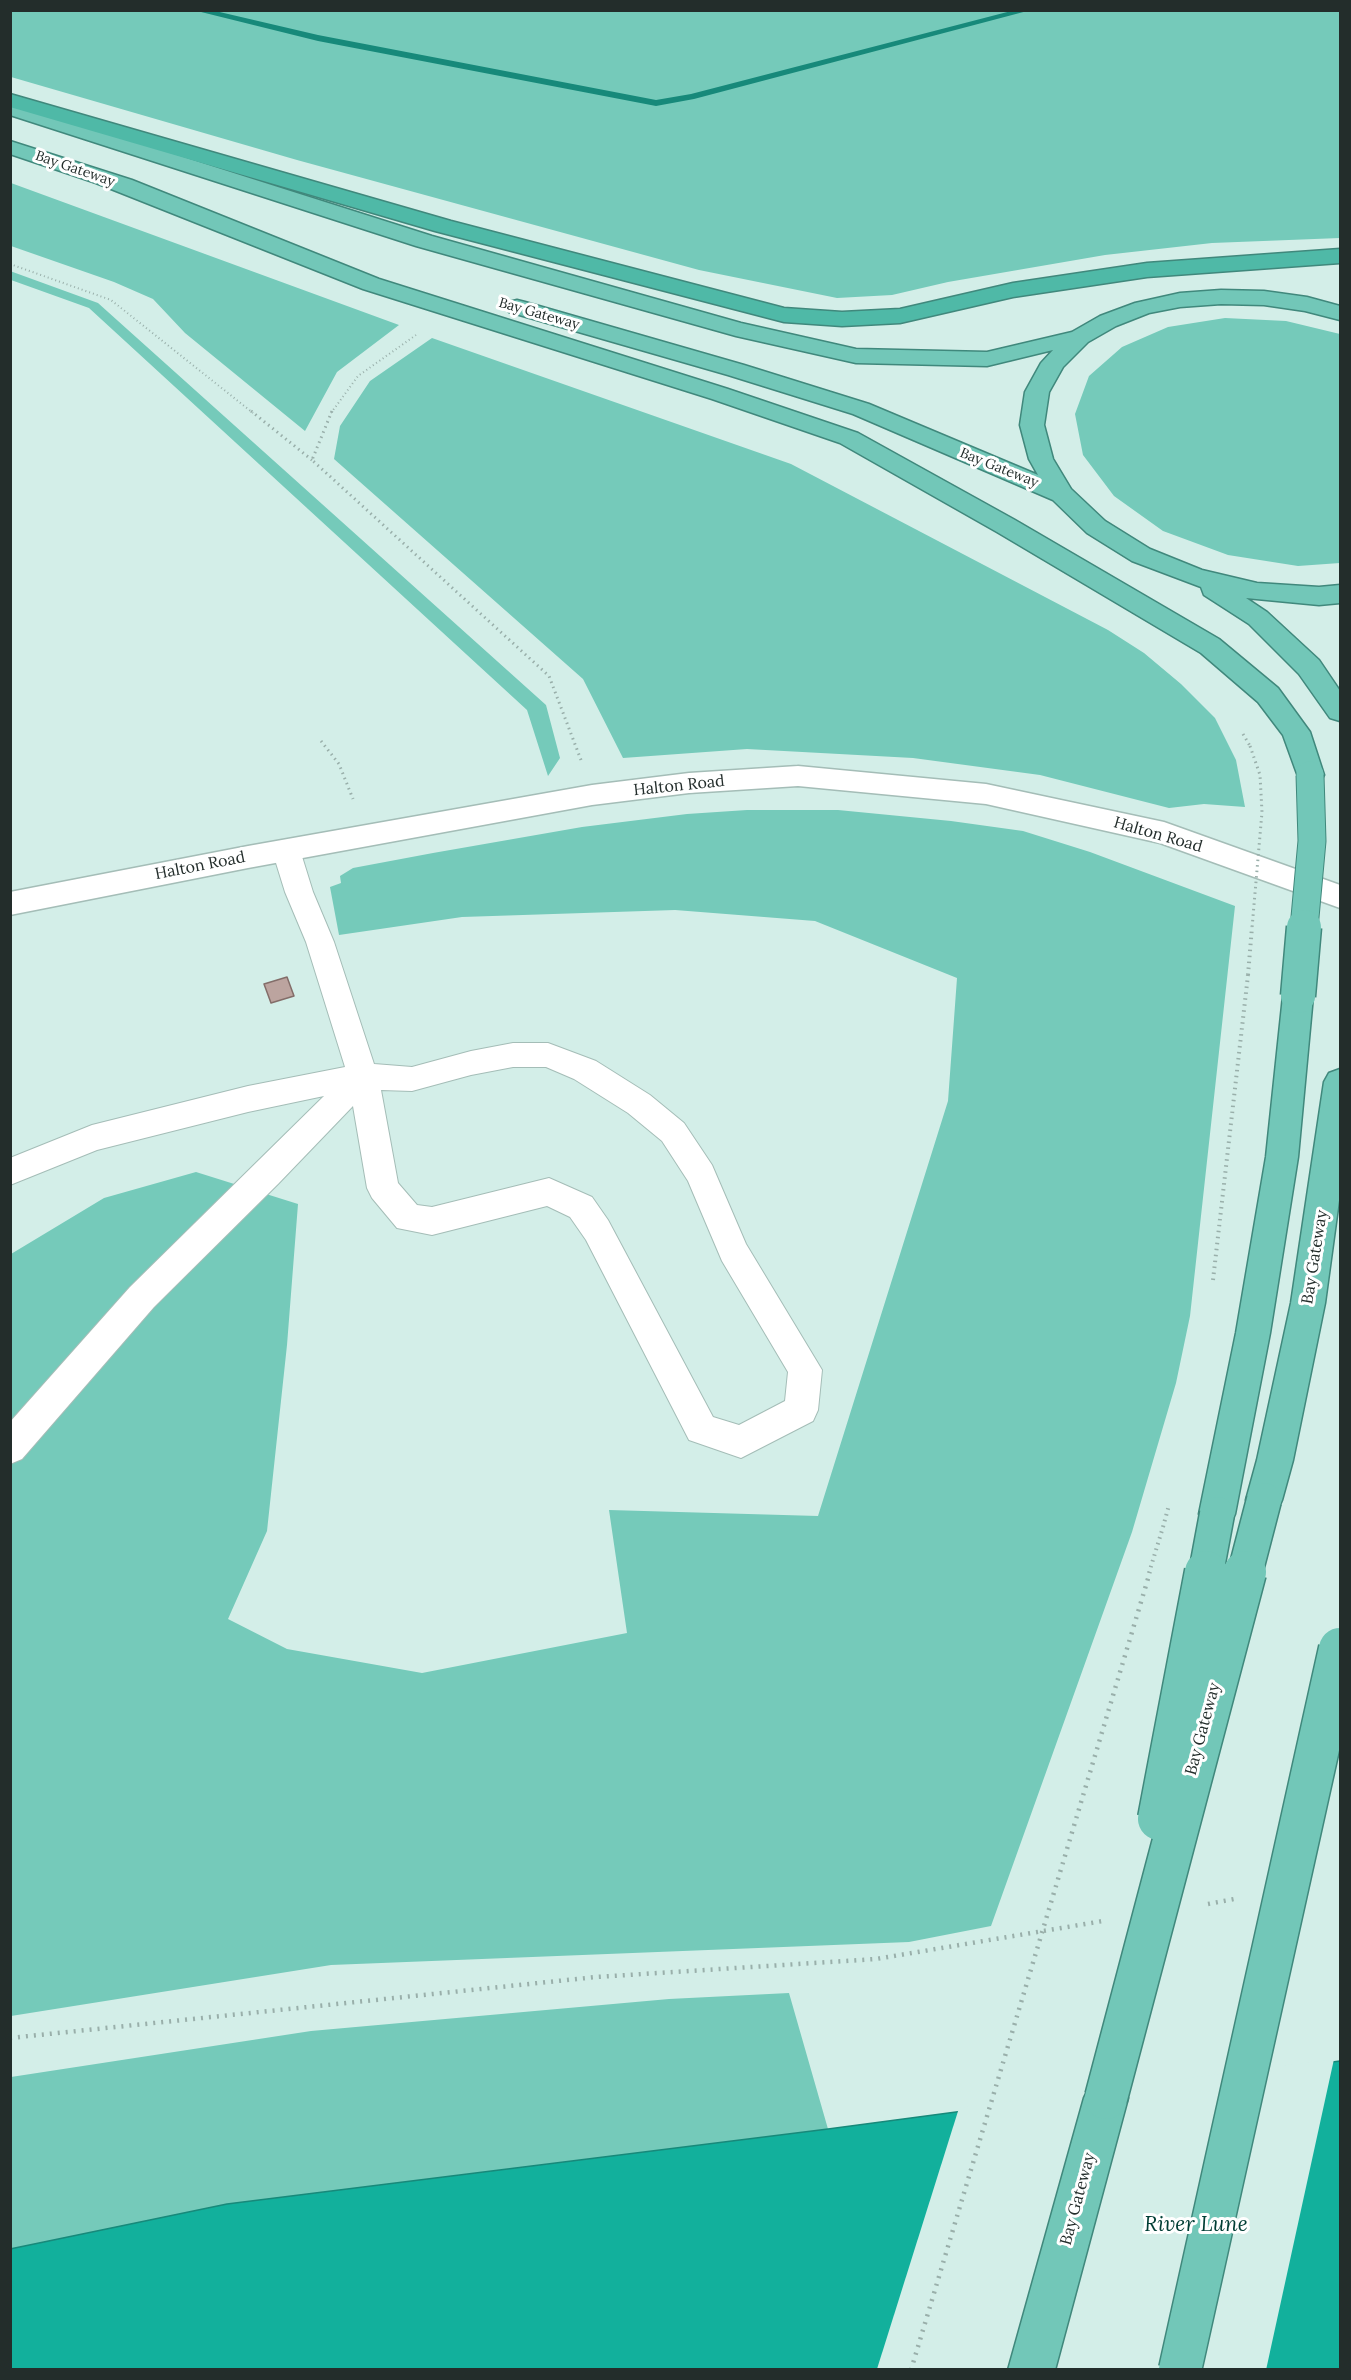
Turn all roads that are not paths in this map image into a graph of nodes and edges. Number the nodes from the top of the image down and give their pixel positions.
1 (10, 100) edge
2 (10, 108) edge
3 (10, 147) edge
4 (104, 179) junction
5 (1341, 256) edge
6 (1341, 313) edge
7 (1080, 338) junction
8 (1062, 494) junction
9 (1195, 577) junction
10 (1341, 594) edge
11 (1341, 711) edge
12 (286, 850) junction
13 (1341, 897) edge
14 (10, 904) edge
15 (363, 1076) junction
16 (1341, 1082) edge
17 (10, 1172) edge
18 (10, 1448) edge
19 (1341, 1649) edge
20 (1106, 2098) junction
21 (1031, 2370) edge
22 (1180, 2370) edge

1 - 5 highway
2 - 7 highway
3 - 4 highway, Bay Gateway
4 - 8 highway, Bay Gateway
4 - 20 highway, bridge
6 - 7 highway
7 - 8 highway
8 - 9 highway
9 - 10 highway
9 - 11 highway
12 - 13 street, Halton Road
12 - 14 street, Halton Road
12 - 15 lane
15 - 15 lane
15 - 17 lane
15 - 18 lane
16 - 20 highway, Bay Gateway, bridge
19 - 22 highway, bridge
20 - 21 highway, Bay Gateway

